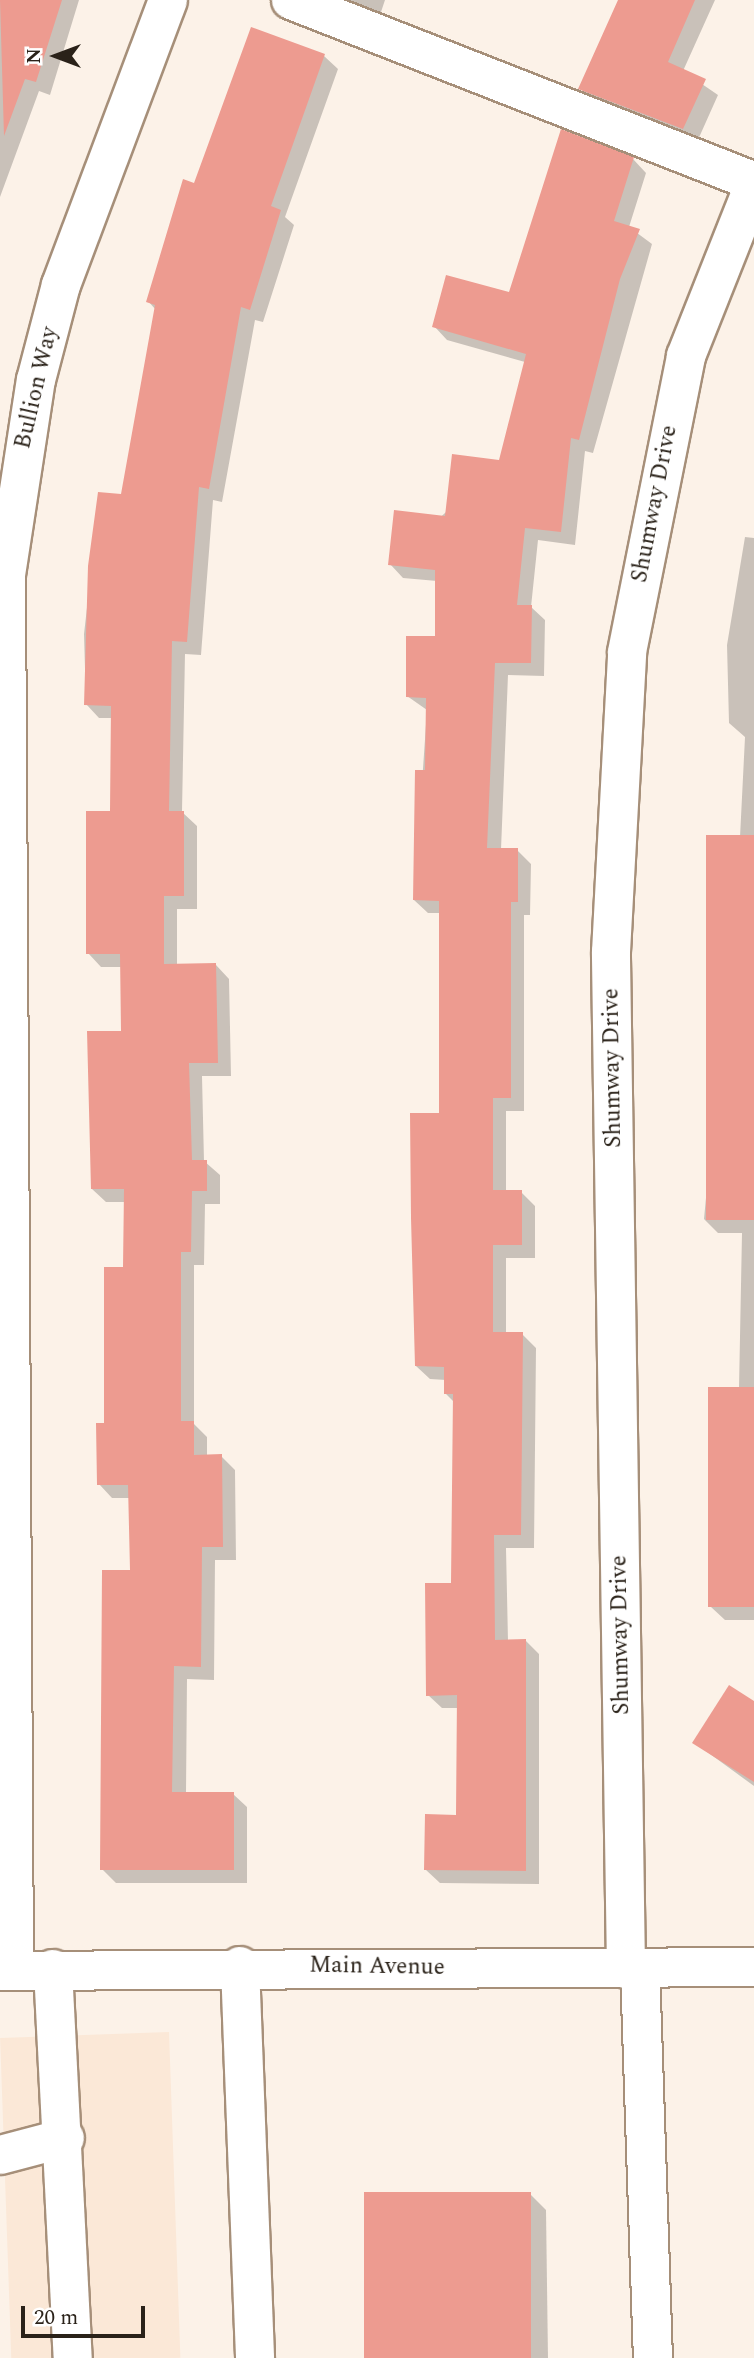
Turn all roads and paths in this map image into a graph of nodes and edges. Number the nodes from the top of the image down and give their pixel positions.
1 (168, 0) edge
2 (291, 0) edge
3 (751, 200) edge
4 (240, 1966) junction
5 (754, 1967) edge
6 (53, 1969) junction
7 (633, 1969) junction
8 (7, 1971) edge
9 (65, 2138) junction
10 (0, 2155) edge
11 (73, 2358) edge
12 (255, 2358) edge
13 (653, 2358) edge

1 - 8 street, Bullion Way
2 - 3 street
3 - 7 street, Shumway Drive
4 - 6 street, Main Avenue
4 - 7 street, Main Avenue
4 - 12 street
5 - 7 street, Main Avenue
6 - 8 street, Main Avenue
6 - 9 street
7 - 13 street, Shumway Drive
9 - 10 street
9 - 11 street

